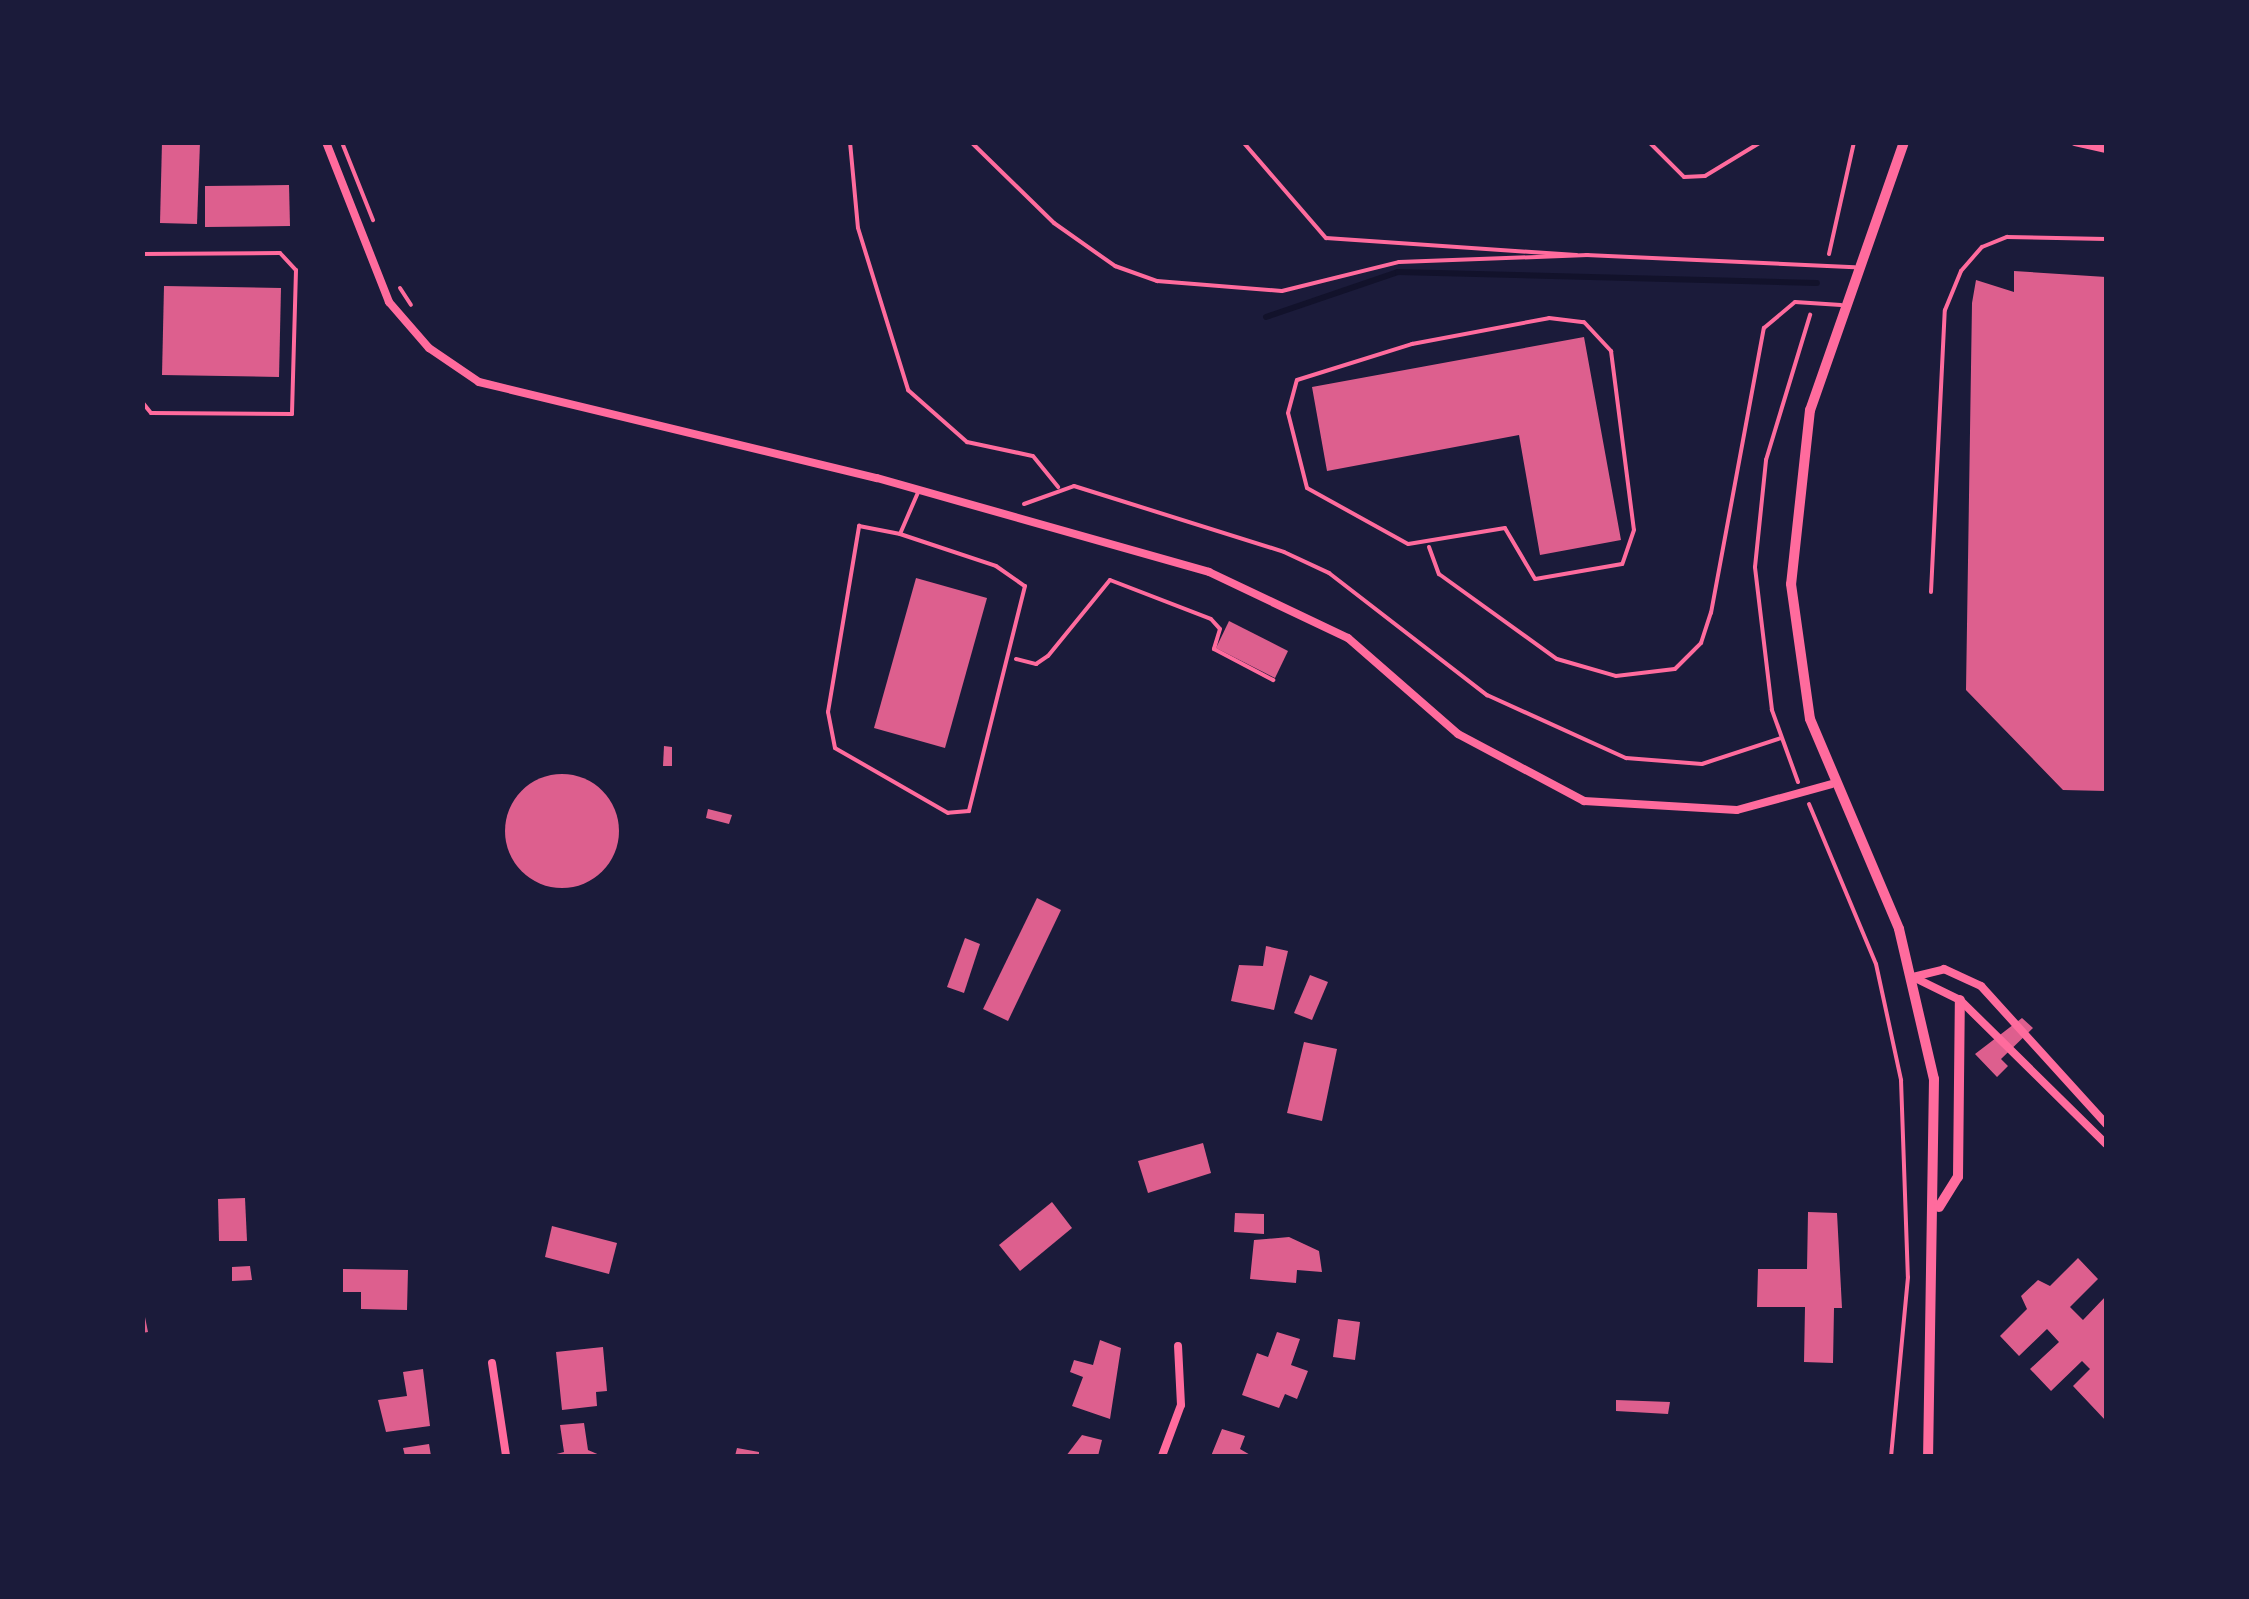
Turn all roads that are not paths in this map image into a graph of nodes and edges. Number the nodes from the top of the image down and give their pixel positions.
1 (326, 142) edge
2 (970, 142) edge
3 (1242, 142) edge
4 (1904, 142) edge
5 (2075, 142) edge
6 (2106, 150) edge
7 (2106, 240) edge
8 (142, 254) edge
9 (1588, 255) junction
10 (1856, 267) junction
11 (1842, 305) junction
12 (142, 402) edge
13 (918, 490) junction
14 (900, 534) junction
15 (1429, 547) junction
16 (1931, 592) dead end
17 (1832, 784) junction
18 (1914, 978) junction
19 (1960, 1000) junction
20 (2106, 1124) edge
21 (2106, 1144) edge
22 (1938, 1208) junction
23 (1178, 1346) dead end
24 (492, 1363) dead end
25 (506, 1456) edge
26 (1162, 1456) edge
27 (1928, 1456) edge

1 - 13 street
2 - 9 lane
3 - 9 lane
4 - 10 street
5 - 6 street
7 - 16 lane
8 - 12 lane
9 - 10 lane
10 - 11 street
11 - 15 lane
11 - 17 street
13 - 14 lane
13 - 17 street
14 - 14 lane
15 - 15 lane
17 - 18 street
18 - 19 street
18 - 20 street
18 - 22 street
19 - 21 street
19 - 22 street
22 - 27 street
23 - 26 street
24 - 25 street

